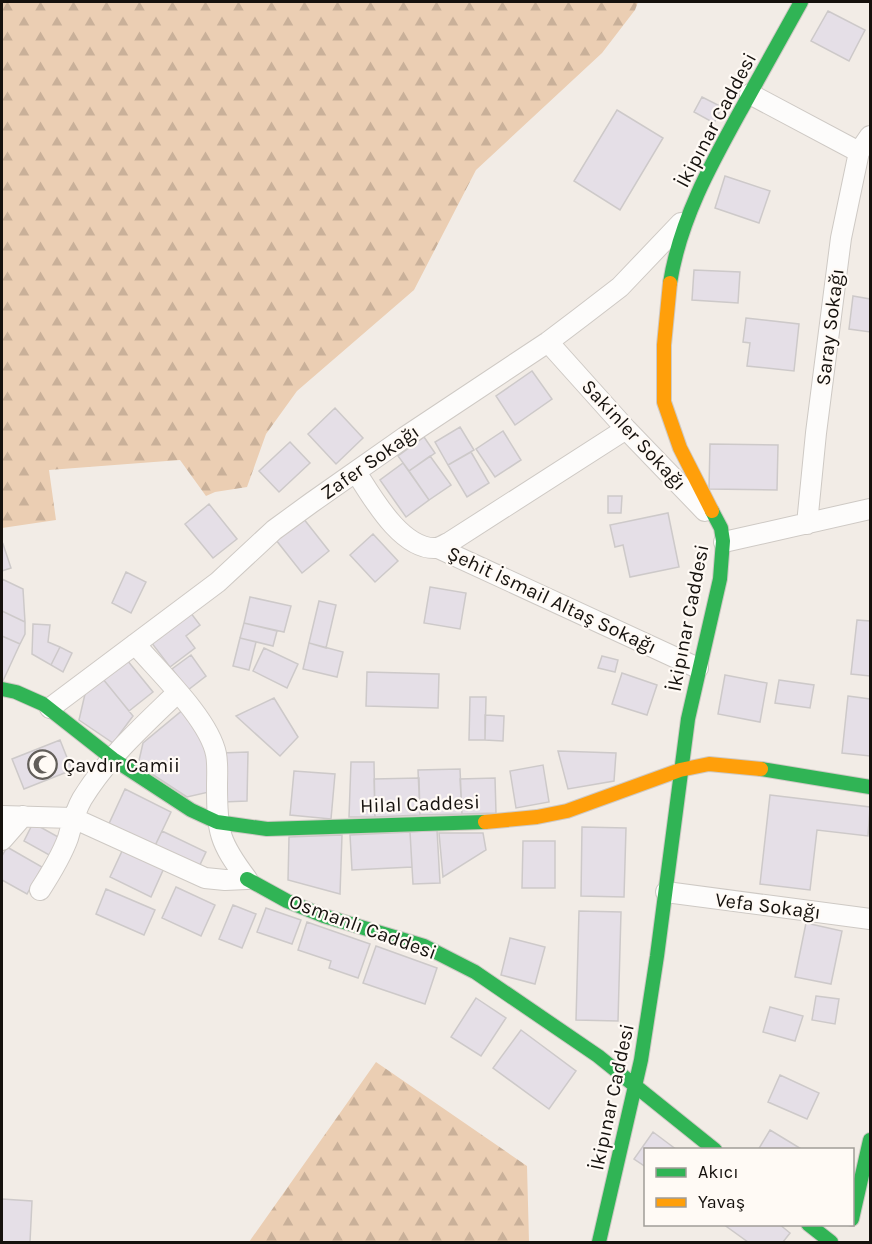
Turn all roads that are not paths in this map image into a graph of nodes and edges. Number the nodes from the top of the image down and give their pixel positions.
1 (801, 2) edge
2 (750, 94) junction
3 (865, 144) edge
4 (688, 215) junction
5 (548, 342) junction
6 (626, 429) junction
7 (356, 472) junction
8 (870, 509) edge
9 (807, 524) junction
10 (723, 535) junction
11 (438, 548) junction
12 (135, 644) junction
13 (698, 668) junction
14 (2, 689) edge
15 (177, 693) junction
16 (50, 708) junction
17 (112, 758) junction
18 (680, 770) junction
19 (870, 787) edge
20 (2, 816) edge
21 (23, 816) junction
22 (73, 818) junction
23 (217, 822) junction
24 (2, 840) edge
25 (246, 879) junction
26 (40, 890) dead end
27 (666, 892) junction
28 (870, 919) edge
29 (637, 1086) junction
30 (870, 1140) edge
31 (714, 1148) edge
32 (862, 1171) junction
33 (854, 1188) edge
34 (854, 1209) edge
35 (810, 1226) edge
36 (837, 1226) edge
37 (599, 1242) edge
38 (830, 1242) edge

1 - 2 street, İkipınar Caddesi
2 - 3 street
2 - 4 street, İkipınar Caddesi
3 - 9 street, Saray Sokağı
4 - 5 street, Zafer Sokağı
4 - 10 street, İkipınar Caddesi
5 - 6 street, Sakinler Sokağı
5 - 7 street, Zafer Sokağı
6 - 10 street, Sakinler Sokağı
6 - 11 street
7 - 11 street, Şehit İsmail Altaş Sokağı
7 - 12 street, Zafer Sokağı
8 - 9 street
9 - 10 street
10 - 13 street, İkipınar Caddesi
11 - 13 street, Şehit İsmail Altaş Sokağı
12 - 15 street
12 - 16 street, Zafer Sokağı
13 - 18 street, İkipınar Caddesi
14 - 16 street, Hilal Caddesi
15 - 17 street
15 - 23 street
16 - 17 street, Hilal Caddesi
17 - 22 street
17 - 23 street, Hilal Caddesi
18 - 19 street, Hilal Caddesi
18 - 23 street, Hilal Caddesi
18 - 27 street, İkipınar Caddesi
20 - 21 street, Osmanlı Caddesi
21 - 22 street, Osmanlı Caddesi
21 - 24 street
22 - 25 street, Osmanlı Caddesi
22 - 26 street
23 - 25 street
25 - 29 street, Osmanlı Caddesi
27 - 28 street, Vefa Sokağı
27 - 29 street, İkipınar Caddesi
29 - 31 street, Osmanlı Caddesi
29 - 37 street, İkipınar Caddesi
30 - 32 street
32 - 33 street
32 - 34 street
35 - 38 street
36 - 38 street

